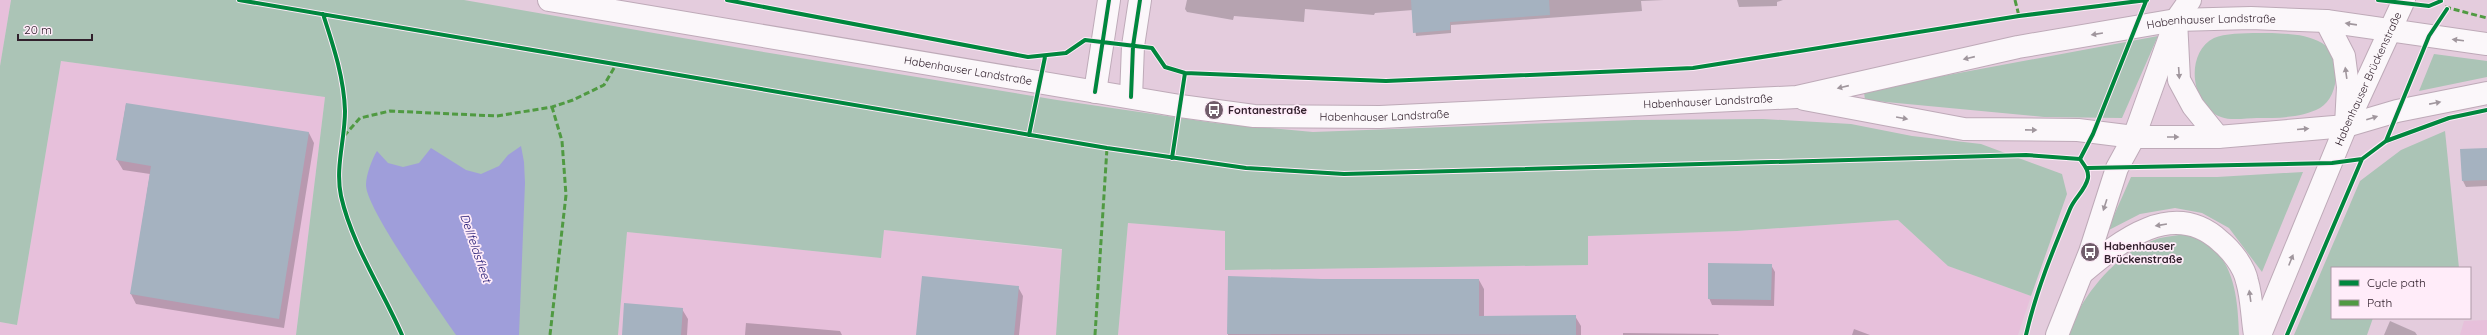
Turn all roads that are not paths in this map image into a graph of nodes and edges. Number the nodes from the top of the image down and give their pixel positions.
1 (549, 0) edge
2 (1108, 0) edge
3 (1140, 0) edge
4 (2190, 0) edge
5 (2404, 0) edge
6 (2176, 20) junction
7 (2326, 21) junction
8 (2390, 30) junction
9 (2487, 44) edge
10 (1095, 92) junction
11 (2487, 93) edge
12 (1131, 97) junction
13 (1797, 97) junction
14 (2346, 126) junction
15 (2134, 137) junction
16 (2218, 137) junction
17 (2081, 274) junction
18 (2057, 335) edge
19 (2255, 335) edge
20 (2260, 335) edge

1 - 10 street, Habenhauser Landstraße
2 - 10 street
3 - 12 street
4 - 6 street
5 - 8 street, Habenhauser Brückenstraße
6 - 7 street, Habenhauser Landstraße
6 -> 13 street, Habenhauser Landstraße
6 - 15 street
6 -> 16 street
8 -> 7 street, Habenhauser Landstraße
14 -> 7 street
9 -> 8 street, Habenhauser Landstraße
8 - 14 street, Habenhauser Brückenstraße
10 - 12 street, Habenhauser Landstraße
14 -> 11 street, Habenhauser Landstraße
12 - 13 street, Habenhauser Landstraße
13 -> 15 street, Habenhauser Landstraße
16 -> 14 street, Habenhauser Landstraße
20 -> 14 street, Habenhauser Brückenstraße
15 -> 16 street, Habenhauser Landstraße
15 -> 17 street
17 - 18 street
19 -> 17 street

